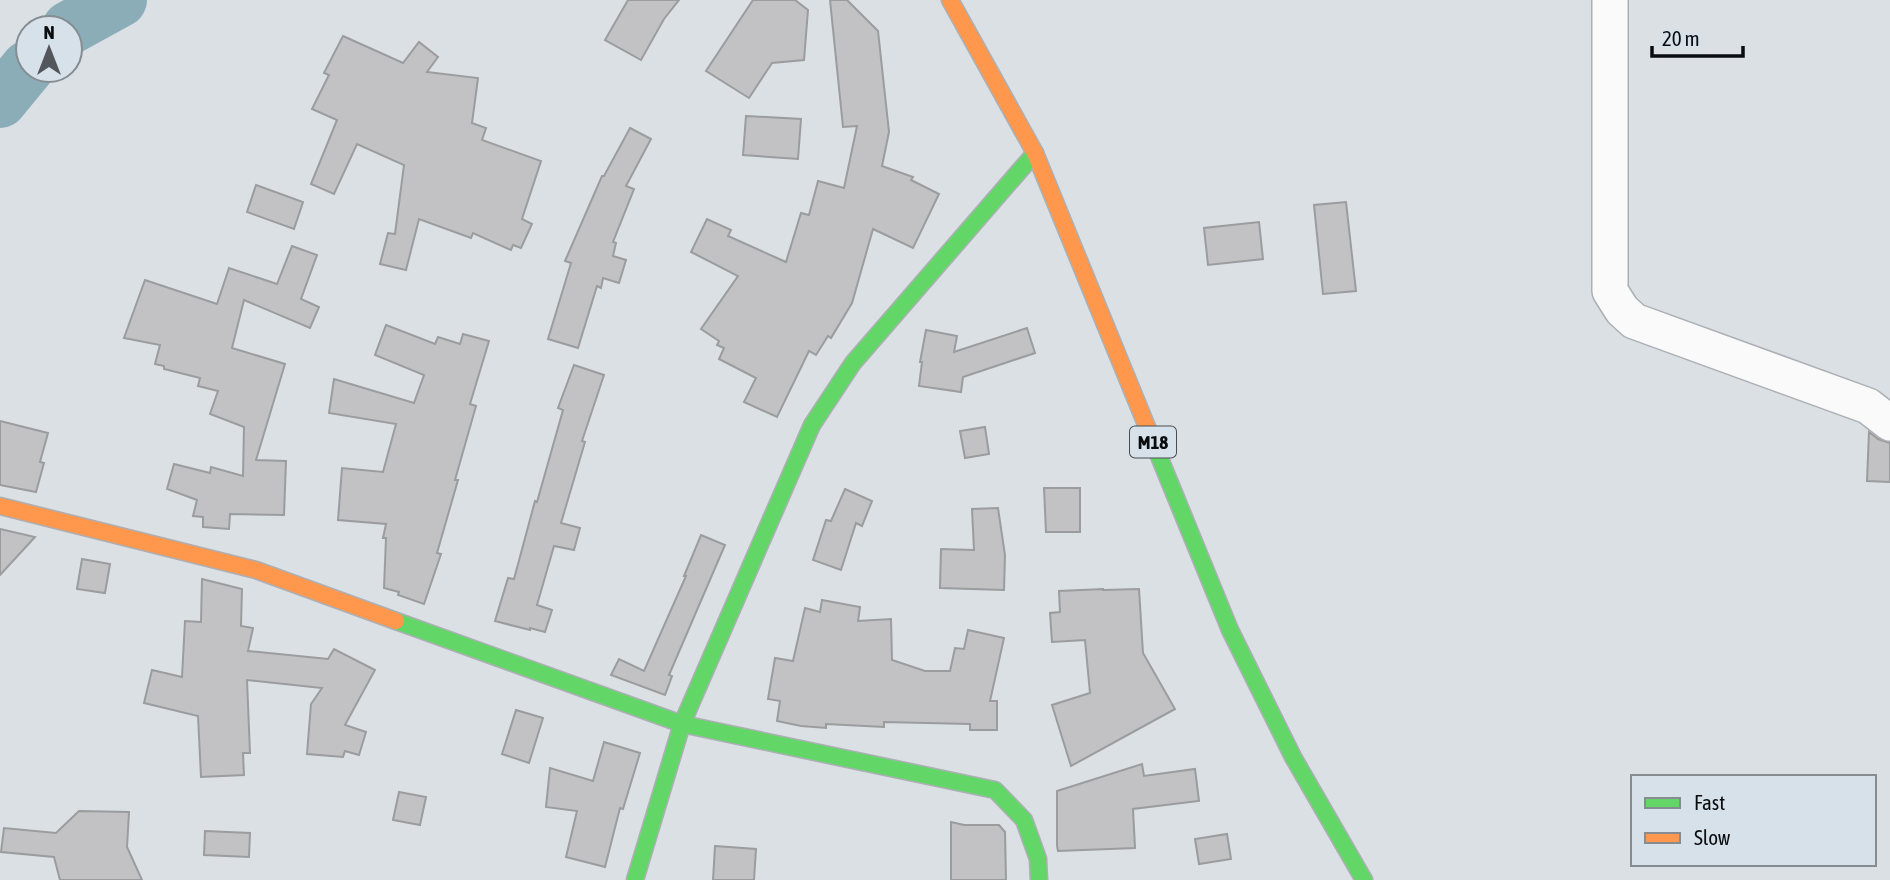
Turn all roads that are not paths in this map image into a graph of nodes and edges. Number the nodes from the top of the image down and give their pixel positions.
1 (950, 0) edge
2 (1609, 0) edge
3 (1035, 153) junction
4 (1890, 423) edge
5 (0, 506) edge
6 (682, 724) junction
7 (635, 880) edge
8 (1039, 880) edge
9 (1364, 880) edge

1 - 3 street, M18
2 - 4 street
3 - 6 street
3 - 9 street, M18
5 - 6 street
6 - 7 street
6 - 8 street

